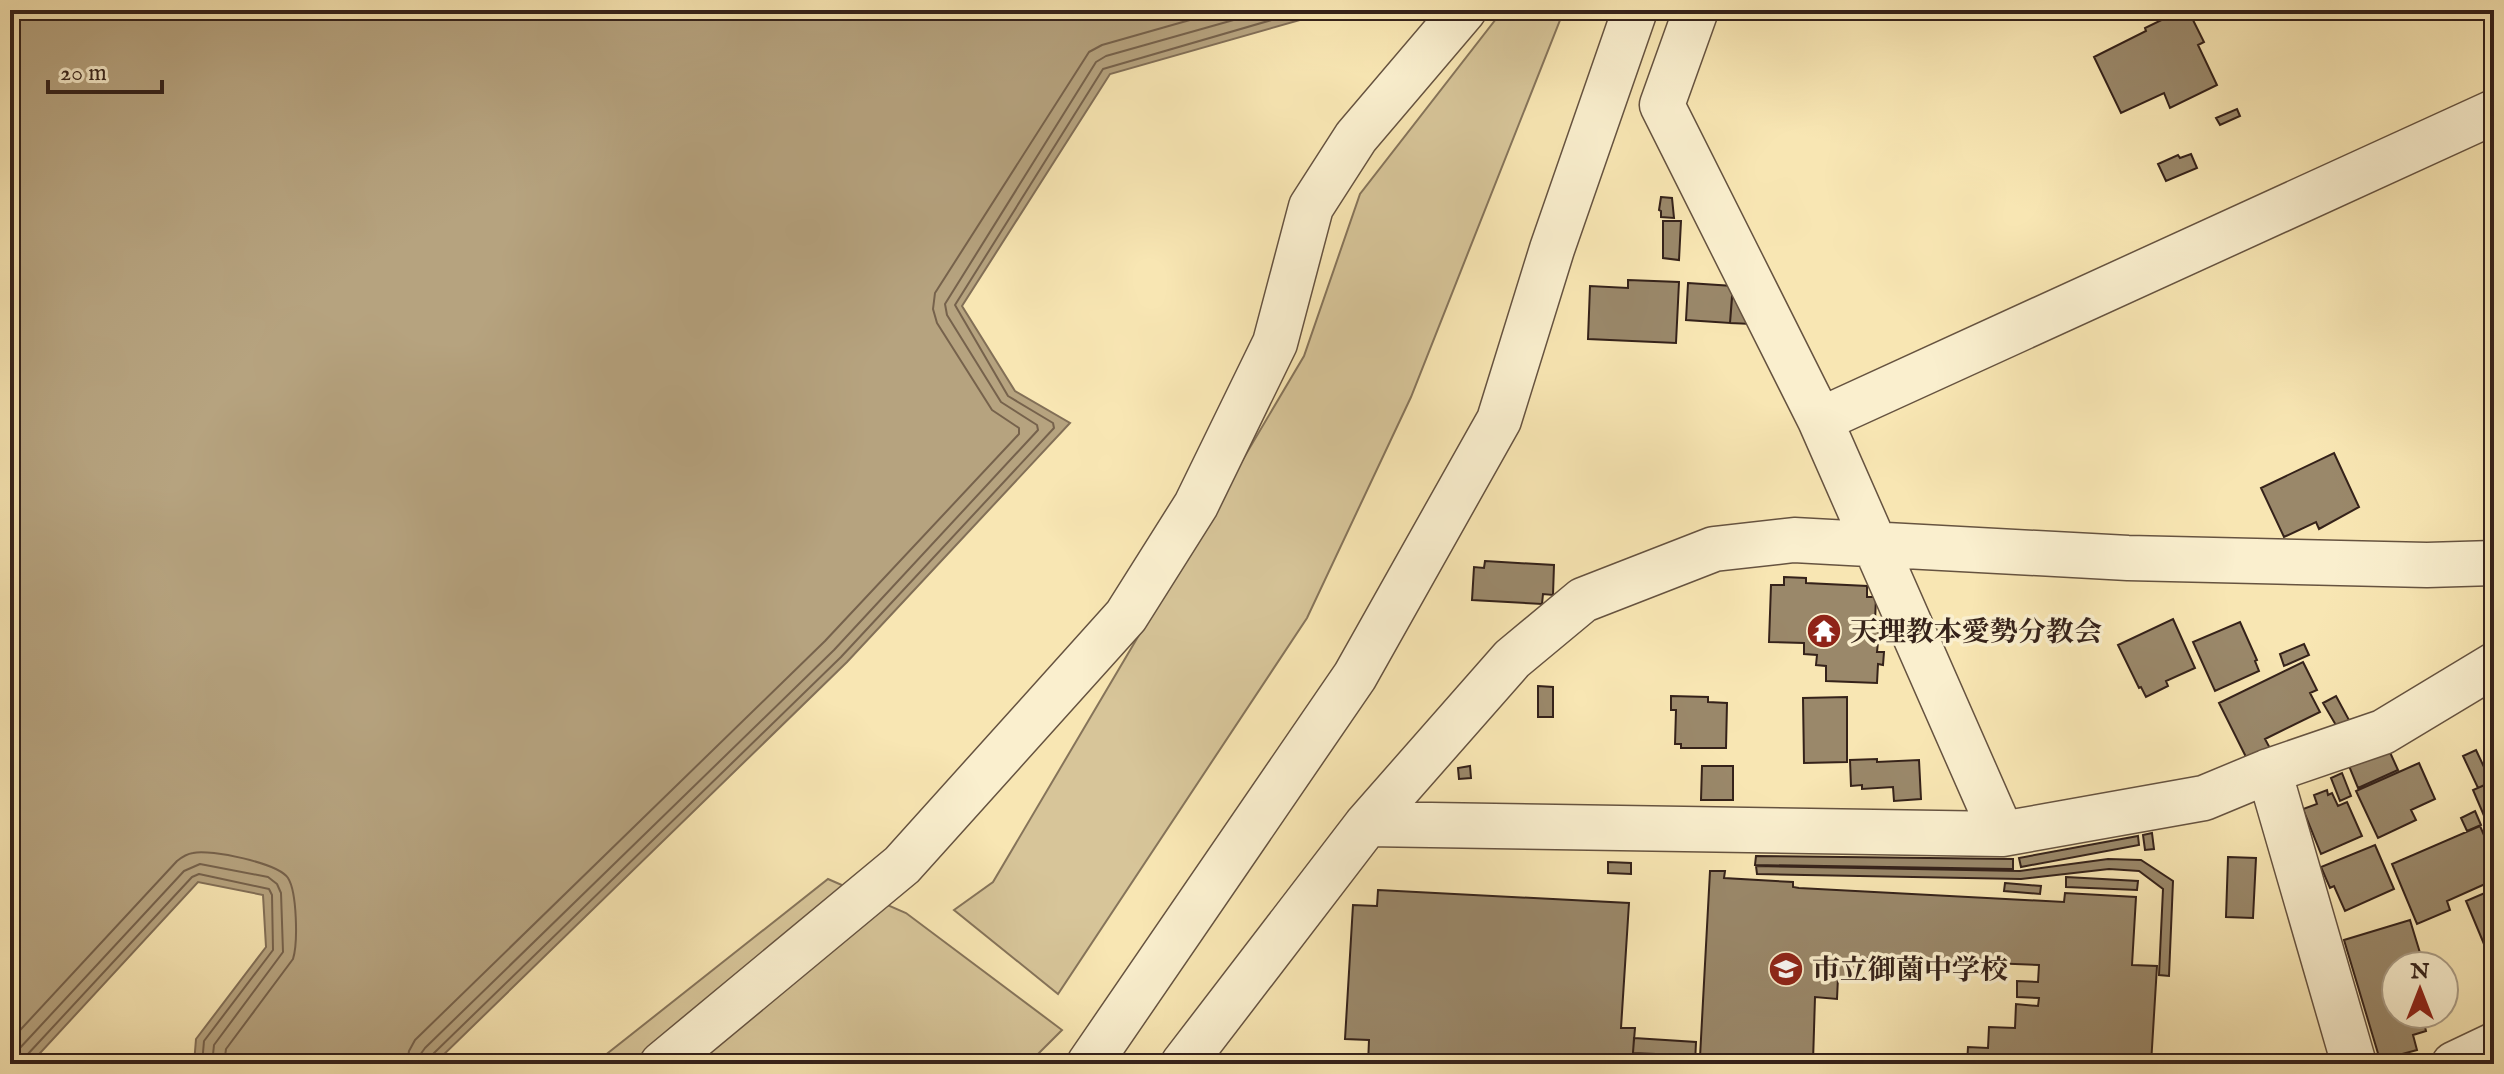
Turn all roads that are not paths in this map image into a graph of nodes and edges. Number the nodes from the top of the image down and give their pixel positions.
1 (1464, 10) edge
2 (1635, 10) edge
3 (1696, 10) edge
4 (2494, 112) edge
5 (1820, 420) junction
6 (1874, 545) junction
7 (2494, 563) edge
8 (2494, 665) edge
9 (2269, 771) junction
10 (1367, 824) junction
11 (2002, 834) junction
12 (2494, 1045) edge
13 (662, 1064) edge
14 (1089, 1064) edge
15 (1183, 1064) edge
16 (2354, 1064) edge
17 (2454, 1064) edge

1 - 13 street
2 - 14 street
3 - 5 street
4 - 5 street
5 - 6 street
6 - 7 street
6 - 10 street
6 - 11 street
8 - 9 street
9 - 11 street
9 - 16 street
10 - 11 street
10 - 15 street
12 - 17 street

